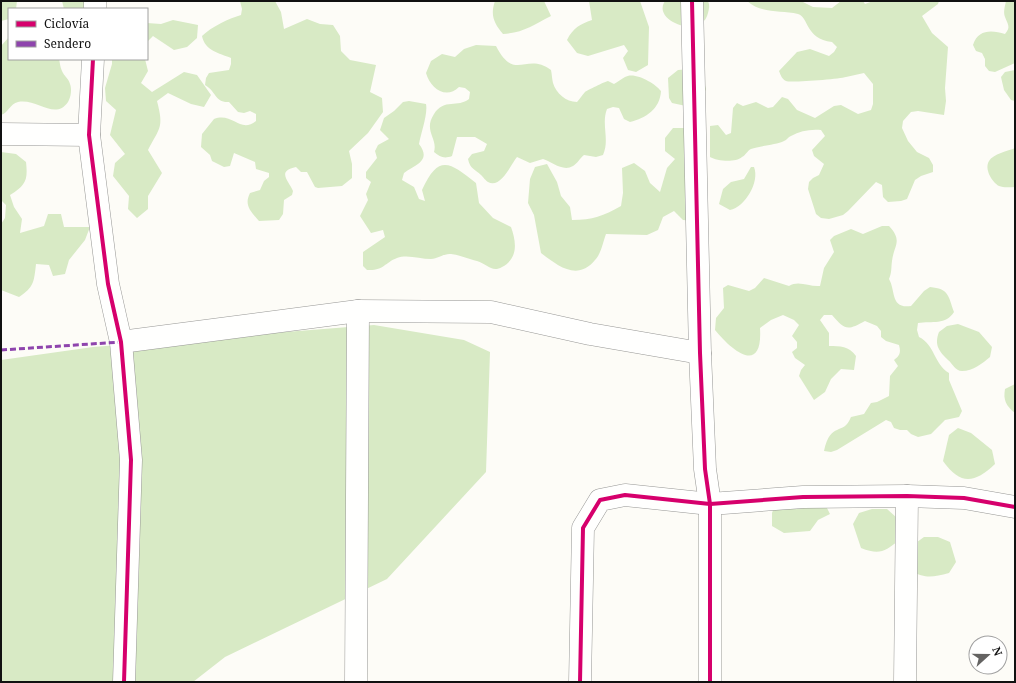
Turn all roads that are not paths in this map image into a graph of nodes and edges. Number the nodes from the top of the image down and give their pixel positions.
1 (692, 1) edge
2 (92, 60) edge
3 (1, 134) edge
4 (89, 135) junction
5 (358, 311) junction
6 (121, 342) junction
7 (700, 354) junction
8 (907, 496) junction
9 (710, 504) junction
10 (1015, 507) edge
11 (124, 682) edge
12 (356, 682) edge
13 (580, 682) edge
14 (710, 682) edge
15 (905, 682) edge

1 - 7 street
2 - 4 street
3 - 4 street
4 - 6 street
5 - 6 street
5 - 7 street
5 - 12 street
6 - 11 street
7 - 9 street
8 - 9 street
8 - 10 street
8 - 15 street
9 - 13 street
9 - 14 street

